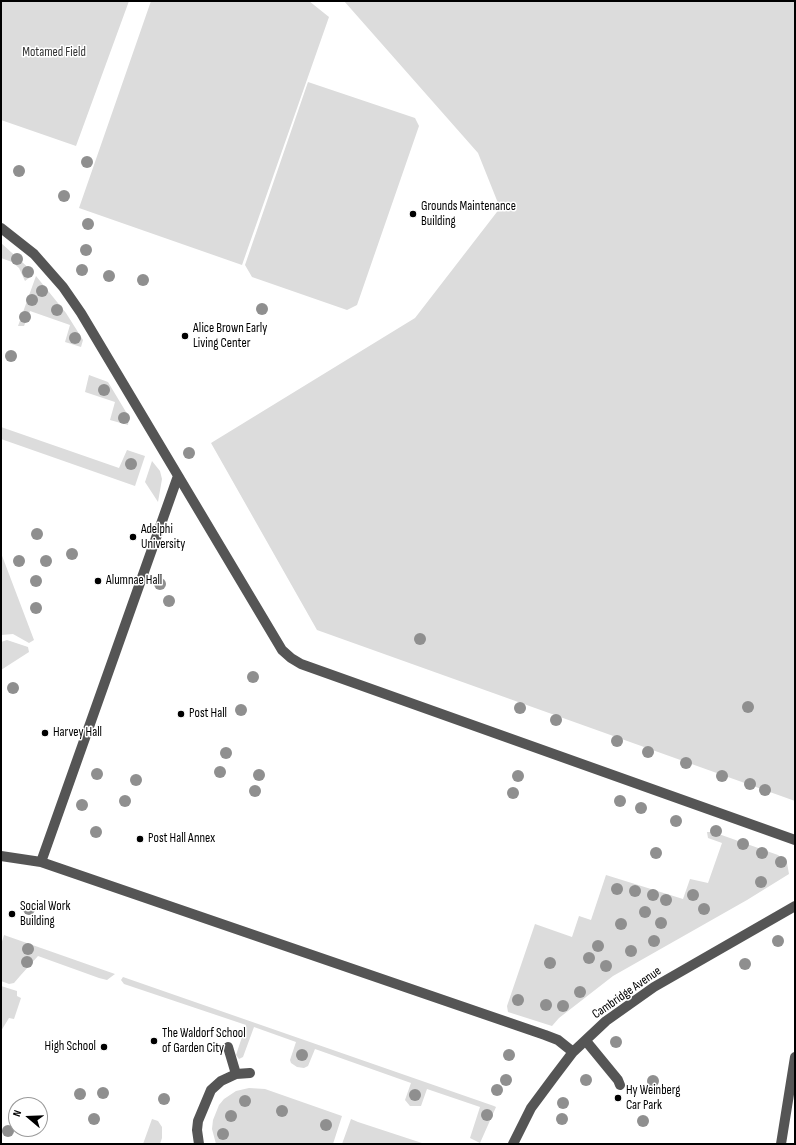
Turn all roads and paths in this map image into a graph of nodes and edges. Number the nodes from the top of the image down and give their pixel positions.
1 (1, 228) edge
2 (178, 476) junction
3 (795, 840) edge
4 (1, 856) edge
5 (41, 862) junction
6 (795, 906) edge
7 (586, 1041) junction
8 (228, 1047) dead end
9 (573, 1052) junction
10 (795, 1057) edge
11 (250, 1073) dead end
12 (236, 1074) junction
13 (620, 1085) dead end
14 (199, 1144) edge
15 (513, 1144) edge
16 (781, 1144) edge

1 - 2 street
2 - 3 street
2 - 5 street
4 - 5 street
5 - 9 street
6 - 7 street, Cambridge Avenue
7 - 9 street, Cambridge Avenue
7 - 13 street
8 - 12 street
9 - 15 street, Cambridge Avenue
10 - 16 street
11 - 12 street
12 - 14 street

